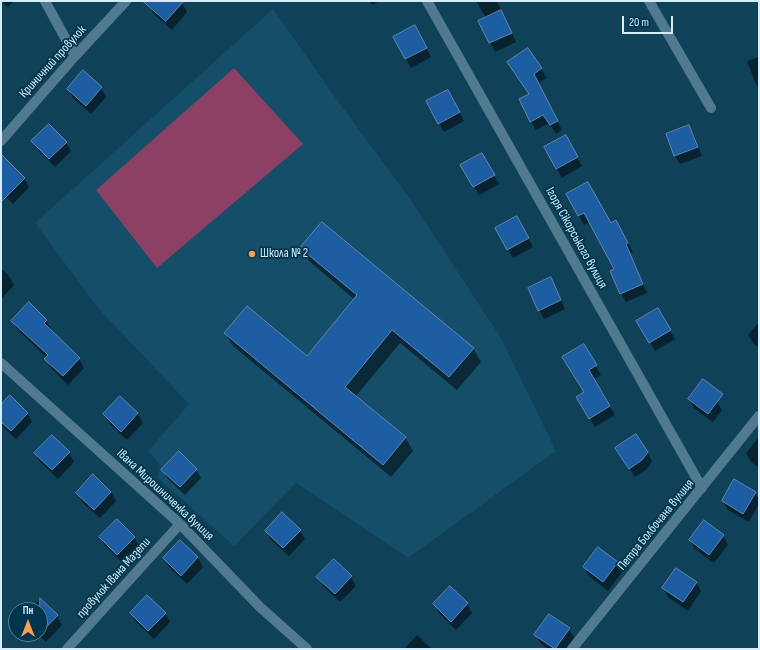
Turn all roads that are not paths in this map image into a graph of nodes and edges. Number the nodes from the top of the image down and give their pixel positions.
1 (45, 1) edge
2 (126, 1) edge
3 (427, 1) edge
4 (649, 1) edge
5 (75, 56) junction
6 (711, 108) dead end
7 (1, 141) edge
8 (1, 363) edge
9 (759, 416) edge
10 (702, 488) junction
11 (180, 524) junction
12 (67, 649) edge
13 (307, 649) edge
14 (572, 649) edge

1 - 5 street
2 - 5 street, Криничний провулок
3 - 10 street, Ігоря Сікорського вулиця
4 - 6 street
5 - 7 street, Криничний провулок
8 - 11 street, Івана Мирошниченка вулиця
9 - 10 street, Петра Болбочана вулиця
10 - 14 street, Петра Болбочана вулиця
11 - 12 street, провулок Івана Мазепи
11 - 13 street, Івана Мирошниченка вулиця

